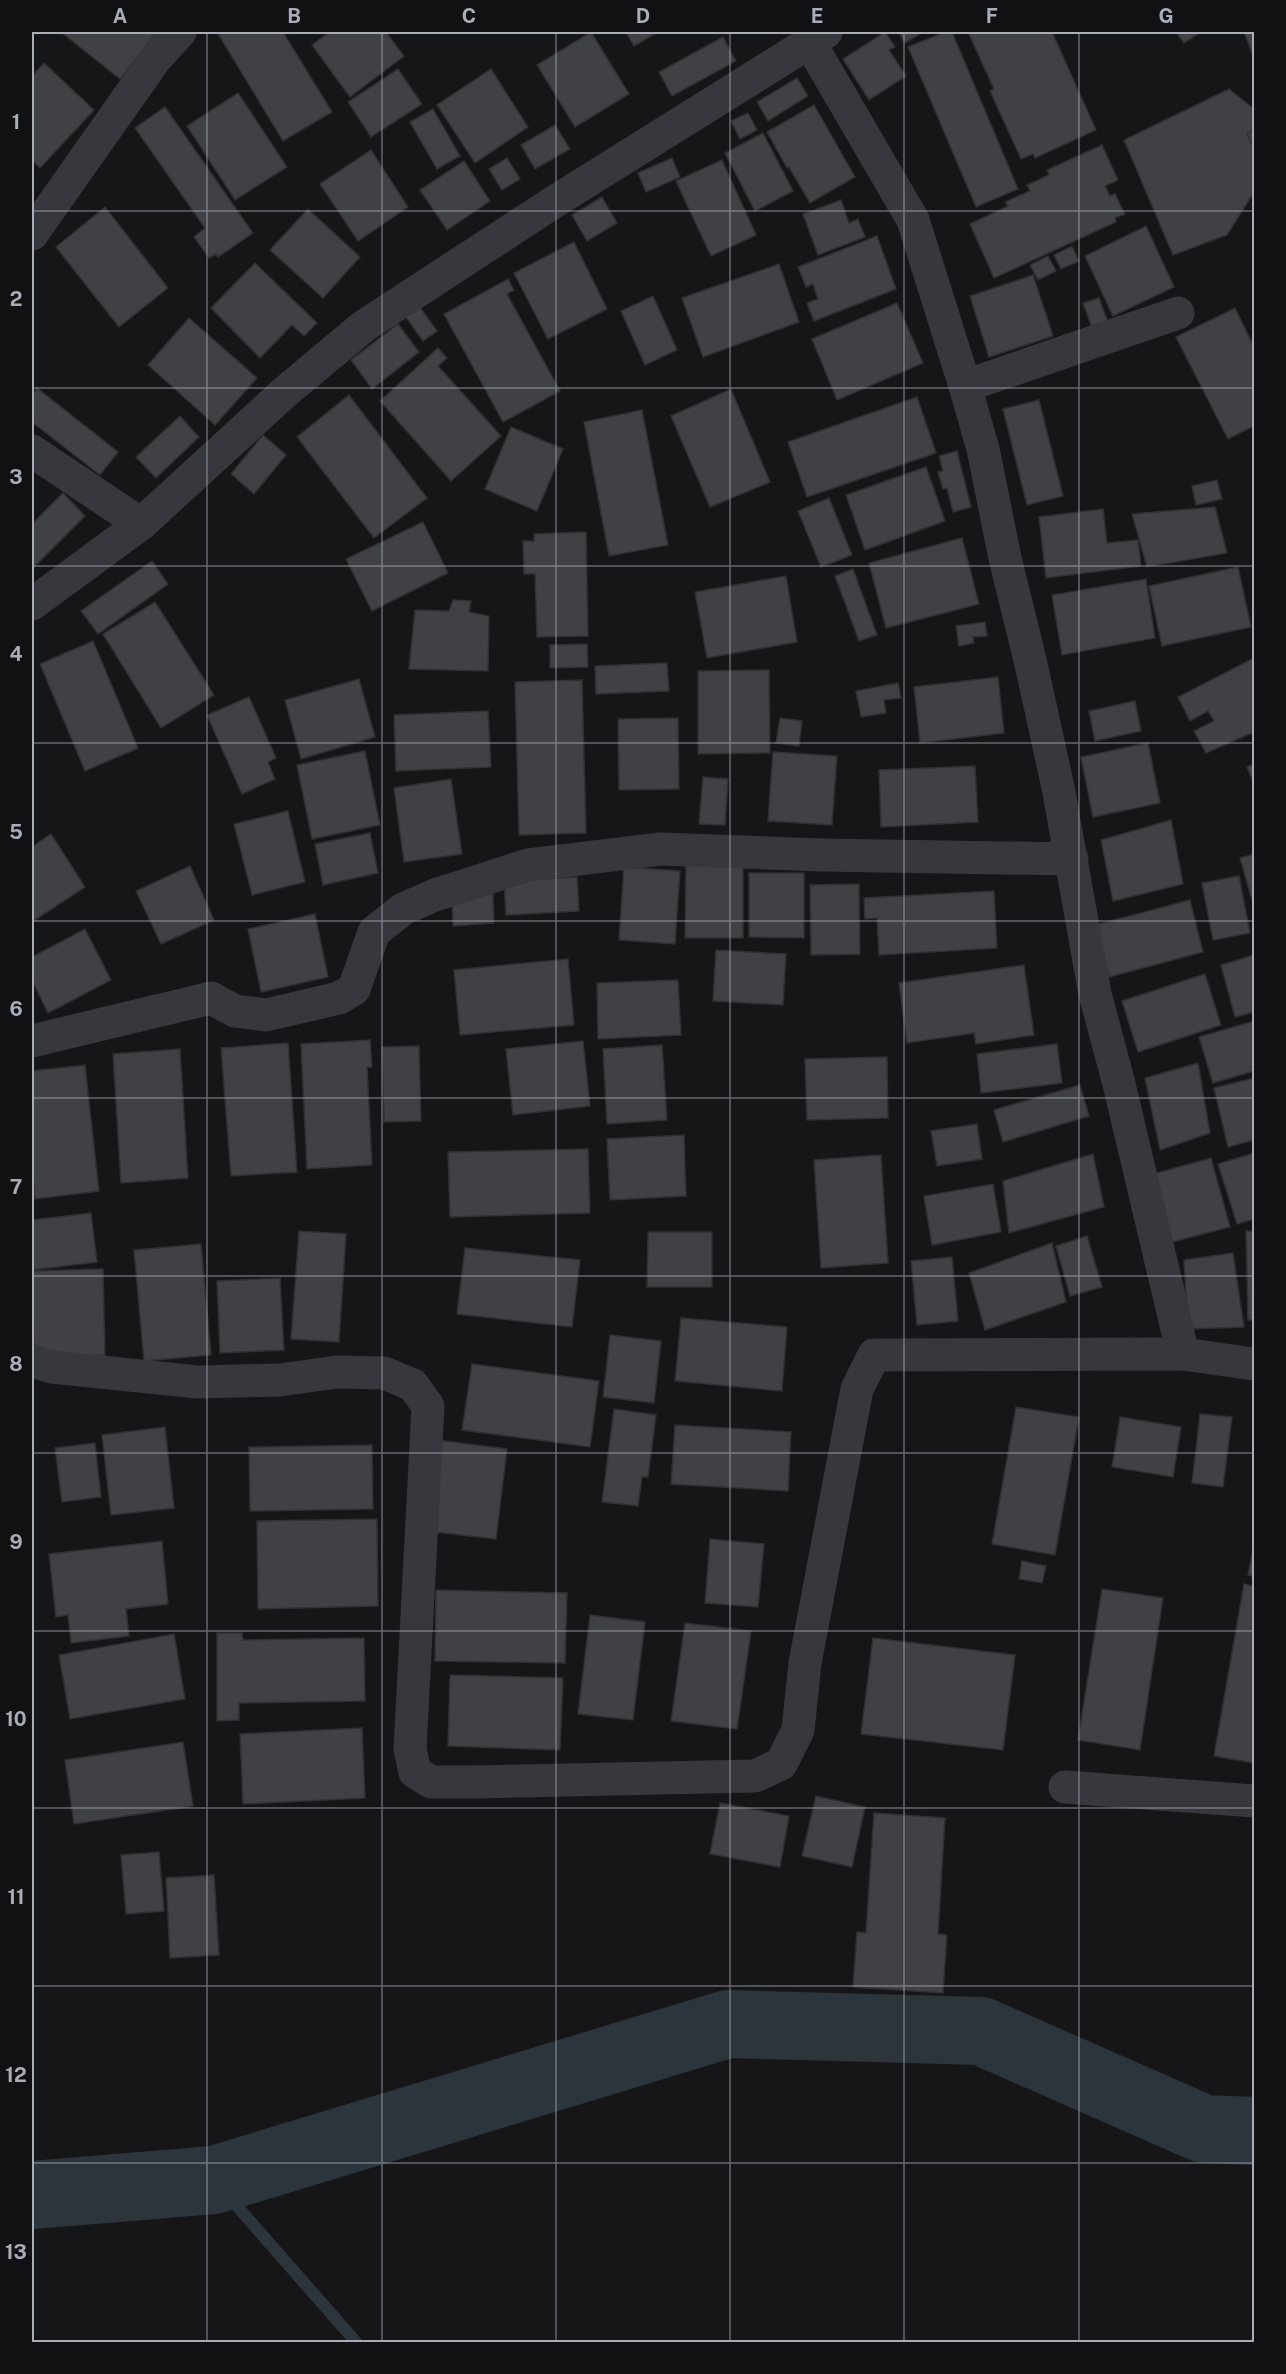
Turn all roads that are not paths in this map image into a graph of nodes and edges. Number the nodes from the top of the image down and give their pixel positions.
1 (180, 32) edge
2 (818, 37) edge
3 (32, 234) edge
4 (1178, 313) dead end
5 (965, 386) junction
6 (32, 452) edge
7 (141, 524) junction
8 (32, 604) edge
9 (1072, 858) junction
10 (32, 1041) edge
11 (1183, 1354) junction
12 (32, 1361) edge
13 (1254, 1364) edge
14 (1065, 1787) dead end
15 (1254, 1801) edge

1 - 3 street
2 - 5 street
2 - 7 street
4 - 5 street
5 - 9 street
6 - 7 street
7 - 8 street
9 - 10 street
9 - 11 street
11 - 12 street
11 - 13 street
14 - 15 street

